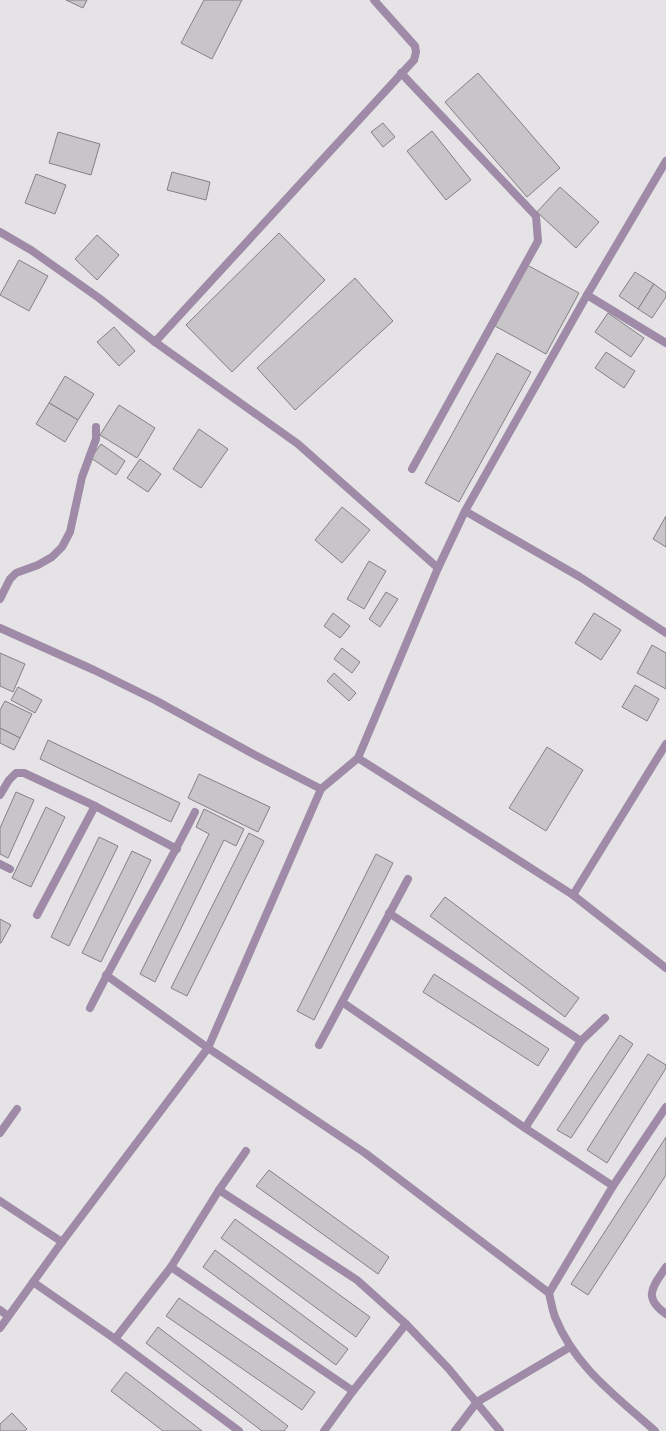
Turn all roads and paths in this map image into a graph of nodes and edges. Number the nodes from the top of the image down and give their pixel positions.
1 (374, 0) edge
2 (401, 73) junction
3 (666, 161) edge
4 (0, 232) edge
5 (587, 295) junction
6 (155, 342) junction
7 (666, 343) edge
8 (96, 427) dead end
9 (412, 469) dead end
10 (465, 511) junction
11 (438, 568) junction
12 (0, 599) edge
13 (0, 628) edge
14 (666, 633) edge
15 (666, 744) edge
16 (358, 758) junction
17 (321, 789) junction
18 (0, 796) edge
19 (95, 806) junction
20 (195, 812) dead end
21 (176, 849) junction
22 (0, 864) edge
23 (10, 869) dead end
24 (408, 879) dead end
25 (574, 895) junction
26 (389, 913) junction
27 (37, 915) dead end
28 (666, 968) edge
29 (106, 975) junction
30 (342, 1002) junction
31 (90, 1008) dead end
32 (605, 1018) dead end
33 (581, 1041) junction
34 (318, 1044) dead end
35 (208, 1048) junction
36 (666, 1107) edge
37 (17, 1109) dead end
38 (525, 1128) junction
39 (0, 1133) edge
40 (246, 1151) dead end
41 (613, 1186) junction
42 (219, 1190) junction
43 (0, 1201) edge
44 (62, 1242) junction
45 (171, 1267) junction
46 (666, 1267) edge
47 (32, 1282) junction
48 (549, 1293) junction
49 (0, 1310) edge
50 (666, 1314) edge
51 (8, 1316) junction
52 (406, 1324) junction
53 (0, 1328) edge
54 (115, 1339) junction
55 (570, 1347) junction
56 (352, 1391) junction
57 (477, 1402) junction
58 (239, 1431) edge
59 (324, 1431) edge
60 (455, 1431) edge
61 (500, 1431) edge
62 (655, 1431) edge

1 - 2 street
2 - 6 street
2 - 9 street
3 - 5 street
4 - 6 street
5 - 7 street
5 - 10 street
6 - 11 street
8 - 12 street
10 - 11 street
10 - 14 street
11 - 16 street
13 - 17 street
15 - 25 street
16 - 17 street
16 - 25 street
17 - 35 street
18 - 19 street
19 - 21 street
19 - 27 street
20 - 21 street
21 - 29 street
22 - 23 street
24 - 26 street
25 - 28 street
26 - 30 street
26 - 33 street
29 - 31 street
29 - 35 street
30 - 34 street
30 - 38 street
32 - 33 street
33 - 38 street
35 - 44 street
35 - 48 street
36 - 41 street
37 - 39 street
38 - 41 street
40 - 42 street
41 - 48 street
42 - 45 street
42 - 52 street
43 - 44 street
44 - 47 street
45 - 54 street
45 - 56 street
46 - 50 street
47 - 51 street
47 - 54 street
48 - 55 street
49 - 51 street
51 - 53 street
52 - 56 street
52 - 57 street
54 - 58 street
55 - 57 street
55 - 62 street
56 - 59 street
57 - 60 street
57 - 61 street

